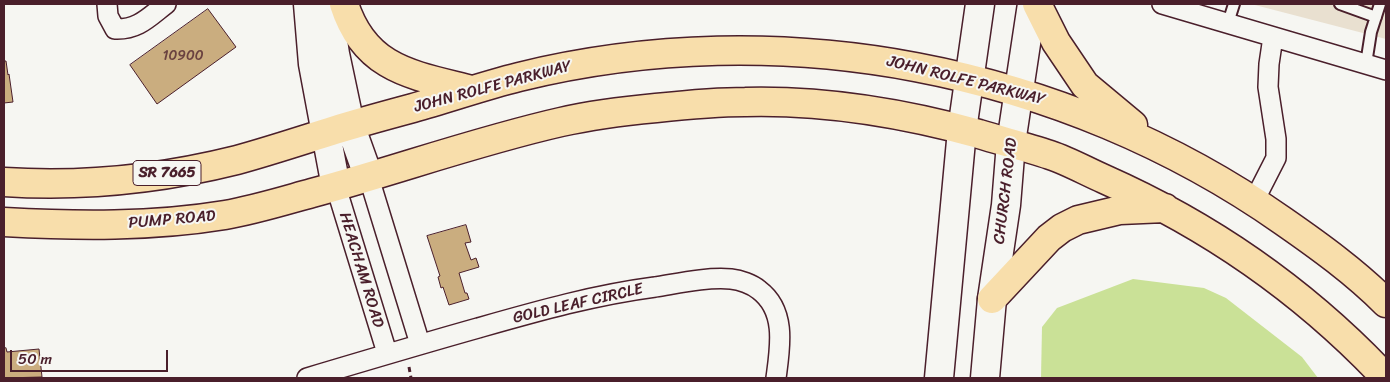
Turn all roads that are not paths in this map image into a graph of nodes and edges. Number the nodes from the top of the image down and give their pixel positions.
1 (107, 4) edge
2 (166, 4) edge
3 (308, 4) edge
4 (330, 4) edge
5 (344, 4) edge
6 (980, 4) edge
7 (1032, 4) edge
8 (1037, 4) edge
9 (1162, 4) edge
10 (1234, 4) edge
11 (1340, 4) edge
12 (1380, 4) edge
13 (1376, 17) junction
14 (1228, 23) junction
15 (1273, 37) junction
16 (1366, 64) junction
17 (1386, 70) edge
18 (970, 79) junction
19 (473, 90) junction
20 (1018, 92) junction
21 (338, 129) junction
22 (962, 130) junction
23 (1012, 143) junction
24 (1162, 148) junction
25 (369, 178) junction
26 (4, 182) edge
27 (336, 187) junction
28 (1254, 201) junction
29 (1167, 208) junction
30 (4, 222) edge
31 (992, 299) junction
32 (1386, 303) edge
33 (420, 344) junction
34 (387, 353) junction
35 (307, 378) edge
36 (776, 378) edge
37 (939, 378) edge
38 (985, 378) edge
39 (1386, 378) edge

1 - 2 street
3 - 21 main road
4 - 21 main road
5 - 19 main road
6 - 18 main road
7 - 20 main road, CHURCH ROAD
8 - 24 main road
9 - 14 street
10 - 14 lane
11 - 13 lane
12 - 13 lane
13 - 16 lane
14 - 15 street
15 - 16 street
15 - 28 street
16 - 17 street
18 - 19 main road, JOHN ROLFE PARKWAY
18 - 20 main road, JOHN ROLFE PARKWAY
18 - 22 main road
19 - 21 main road, JOHN ROLFE PARKWAY
20 - 23 main road, CHURCH ROAD
20 - 24 main road, JOHN ROLFE PARKWAY
21 - 25 main road
21 - 26 main road, SR 7665
21 - 27 main road
22 - 23 main road
22 - 25 main road
22 - 37 main road
23 - 29 main road
23 - 31 main road, CHURCH ROAD
24 - 28 main road, JOHN ROLFE PARKWAY
25 - 27 main road, PUMP ROAD
25 - 33 street
27 - 30 main road, PUMP ROAD
27 - 34 street, HEACHAM ROAD
28 - 32 main road, JOHN ROLFE PARKWAY
29 - 31 main road
29 - 39 main road
31 - 38 main road, CHURCH ROAD
33 - 34 street, GOLD LEAF CIRCLE
33 - 36 street, GOLD LEAF CIRCLE
34 - 35 street, GOLD LEAF CIRCLE

